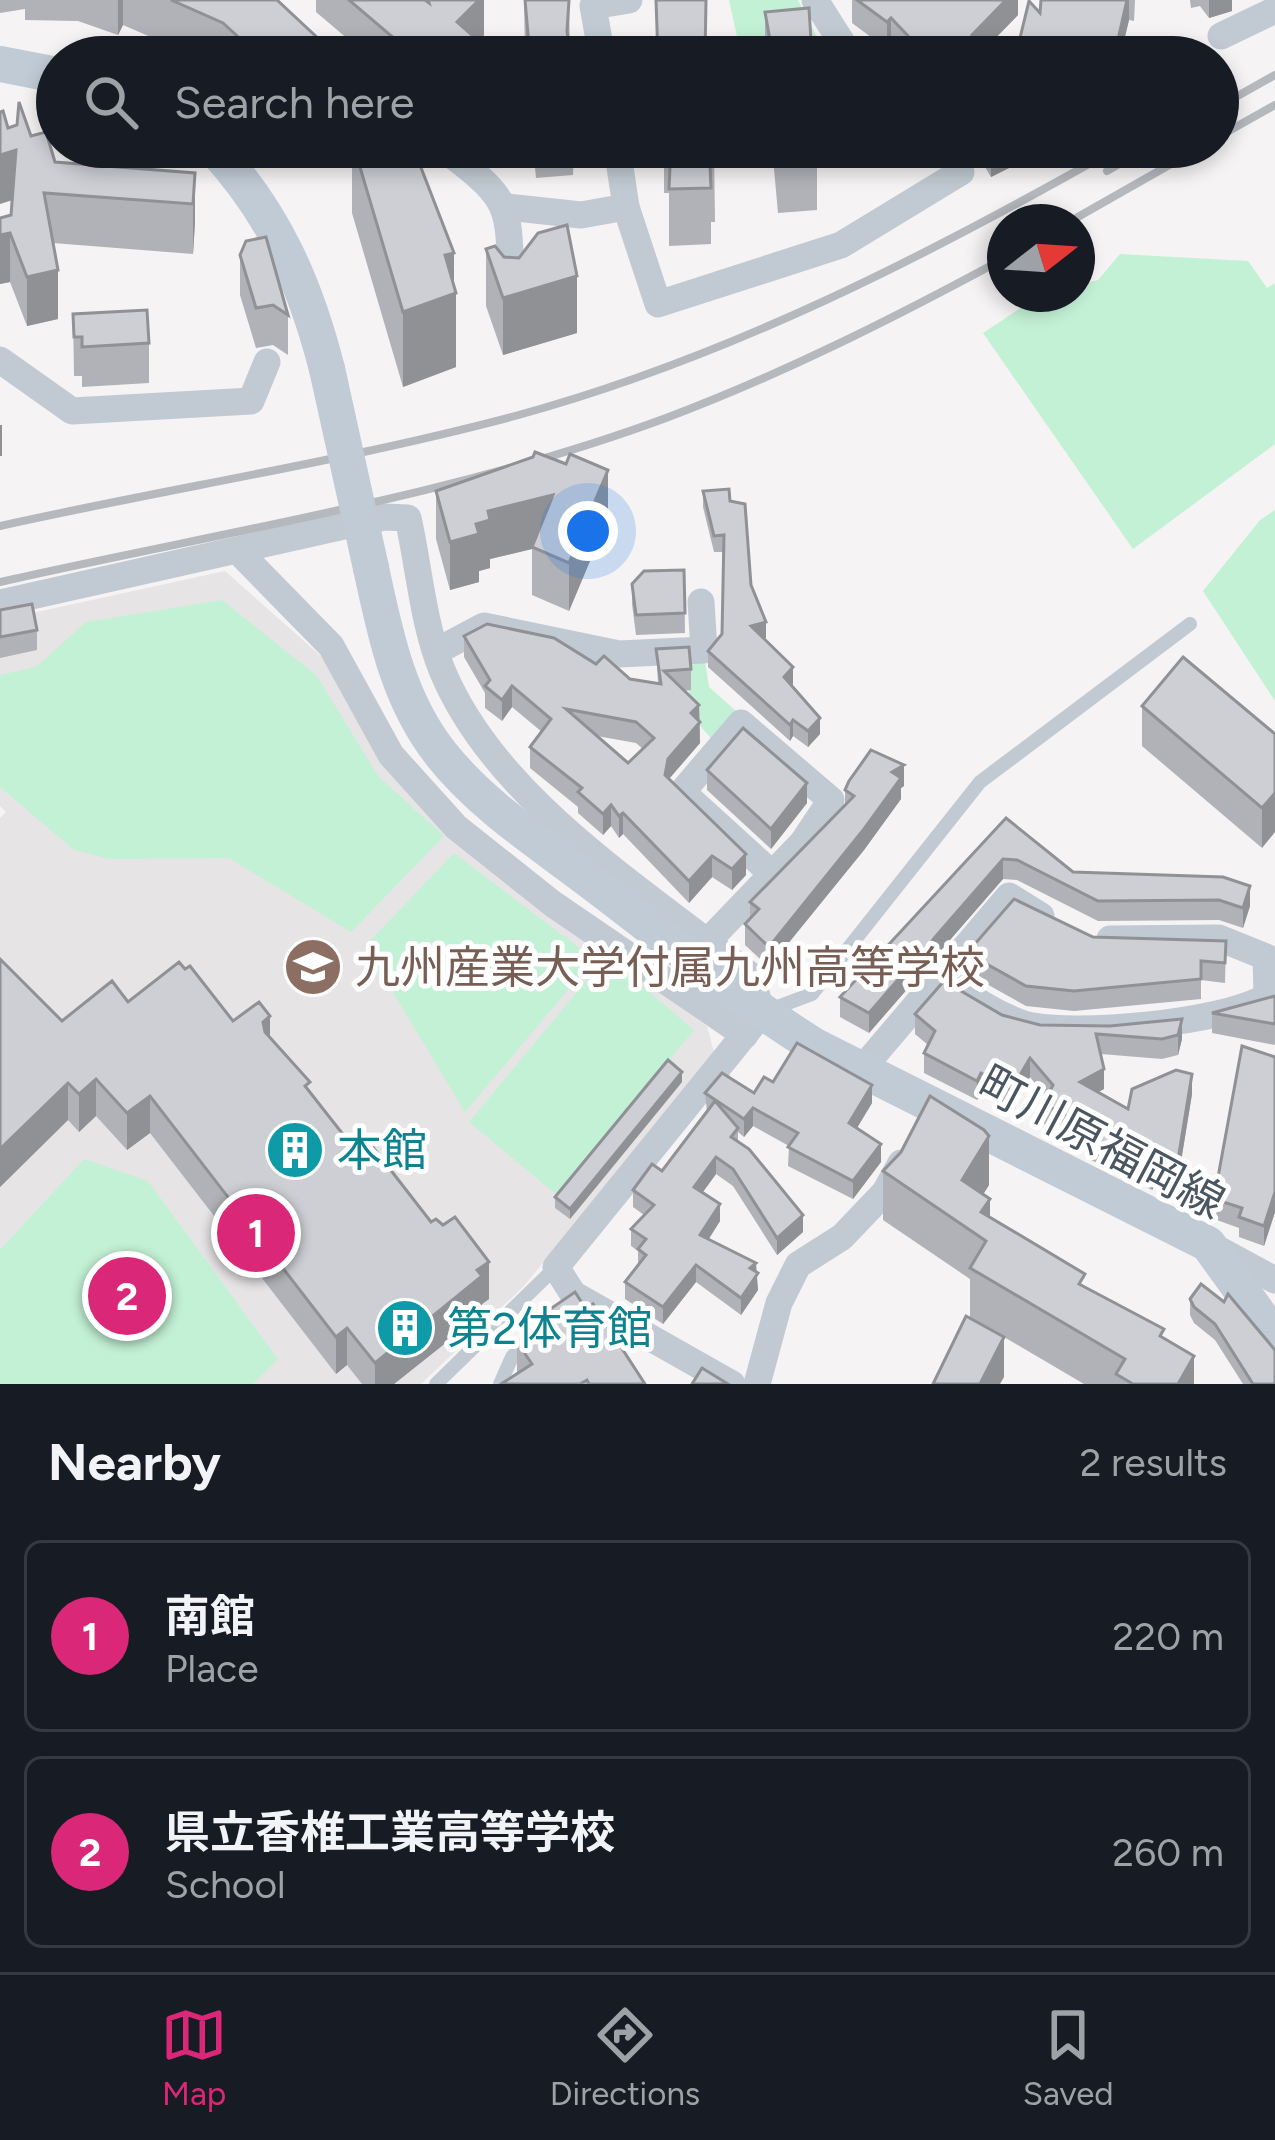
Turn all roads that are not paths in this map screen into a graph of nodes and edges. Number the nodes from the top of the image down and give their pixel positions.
1 (629, 0) edge
2 (815, 0) edge
3 (1275, 10) edge
4 (598, 36) edge
5 (838, 36) edge
6 (1221, 36) dead end
7 (0, 64) edge
8 (36, 71) edge
9 (232, 168) edge
10 (469, 168) edge
11 (620, 168) edge
12 (958, 168) edge
13 (507, 207) junction
14 (626, 207) junction
15 (521, 286) edge
16 (0, 334) edge
17 (266, 362) dead end
18 (9, 365) edge
19 (238, 551) junction
20 (701, 602) dead end
21 (0, 603) edge
22 (1190, 624) dead end
23 (437, 651) junction
24 (770, 872) junction
25 (708, 941) junction
26 (940, 977) junction
27 (753, 1024) junction
28 (861, 1070) junction
29 (922, 1124) junction
30 (1208, 1244) junction
31 (556, 1268) junction
32 (1273, 1272) edge
33 (548, 1326) edge
34 (1275, 1337) edge
35 (436, 1384) edge
36 (500, 1384) edge
37 (733, 1384) edge
38 (757, 1384) edge

1 - 4 street
2 - 5 street
3 - 6 street
7 - 8 main road
9 - 27 main road, 町川原福岡線, bridge
10 - 13 street
11 - 14 street
12 - 14 street
13 - 14 street
13 - 15 street
16 - 18 street
17 - 18 street
19 - 21 street
19 - 23 street
19 - 27 street
20 - 23 street
22 - 27 lane
23 - 25 street
24 - 24 street
24 - 25 street
25 - 27 street
26 - 26 street
26 - 28 street
27 - 28 main road, 町川原福岡線
27 - 31 street
28 - 29 main road, 町川原福岡線
29 - 30 main road, 町川原福岡線
29 - 38 street
30 - 32 street
30 - 34 main road, 町川原福岡線
31 - 35 lane
31 - 37 street
33 - 36 lane

